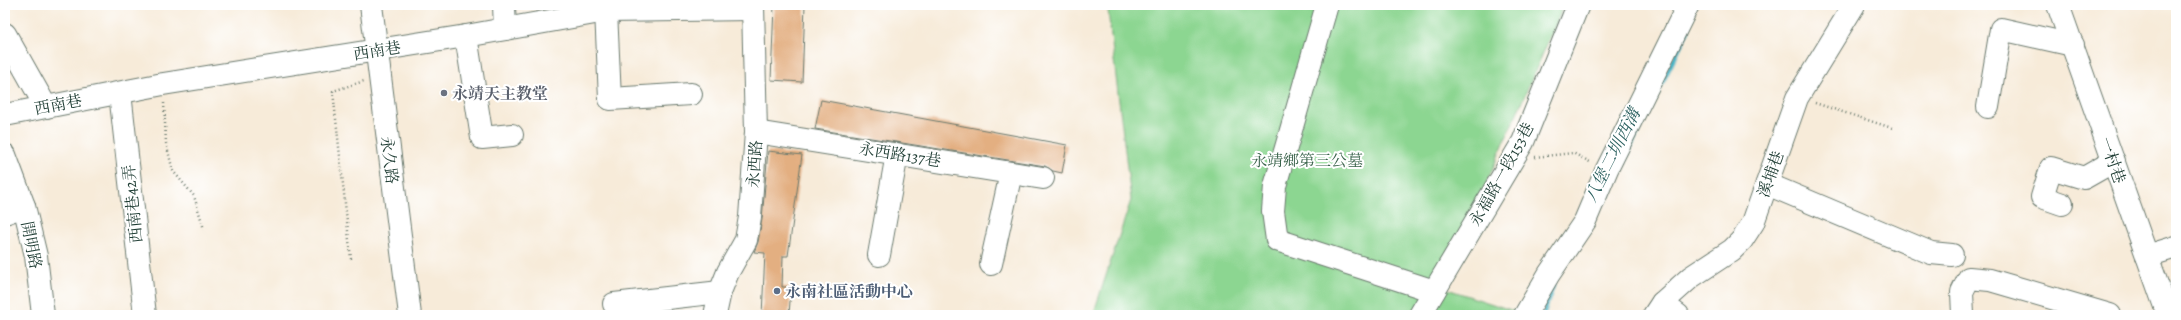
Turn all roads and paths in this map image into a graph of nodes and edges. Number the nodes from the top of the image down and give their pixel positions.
1 (371, 5) edge
2 (504, 5) edge
3 (1327, 5) edge
4 (1578, 5) edge
5 (1688, 5) edge
6 (1854, 5) edge
7 (2058, 5) edge
8 (752, 7) edge
9 (606, 11) junction
10 (505, 29) junction
11 (5, 34) edge
12 (466, 36) junction
13 (2073, 45) junction
14 (376, 50) junction
15 (379, 76) junction
16 (163, 84) junction
17 (120, 92) junction
18 (691, 94) dead end
19 (1797, 98) junction
20 (1988, 106) dead end
21 (46, 107) junction
22 (5, 115) edge
23 (1892, 128) dead end
24 (756, 132) junction
25 (512, 135) dead end
26 (897, 154) junction
27 (5, 155) edge
28 (1512, 160) junction
29 (2114, 161) junction
30 (1607, 169) junction
31 (1011, 173) junction
32 (1043, 178) dead end
33 (1767, 184) junction
34 (2062, 204) dead end
35 (14, 209) edge
36 (204, 229) dead end
37 (2176, 247) edge
38 (879, 255) dead end
39 (1952, 255) dead end
40 (2147, 256) junction
41 (351, 259) dead end
42 (991, 264) dead end
43 (1434, 291) junction
44 (720, 292) junction
45 (614, 304) dead end
46 (1664, 311) edge
47 (43, 315) edge
48 (145, 315) edge
49 (410, 315) edge
50 (715, 315) edge
51 (1420, 315) edge
52 (1524, 315) edge
53 (1963, 315) edge
54 (2110, 315) edge
55 (2168, 315) edge

1 - 14 street, 永久路
2 - 10 street
3 - 43 street
4 - 28 street, 永福路一段153巷
5 - 30 street
6 - 19 street, 溪埔巷
7 - 13 street, 一村巷
8 - 9 street, 西南巷
8 - 24 street, 永西路
9 - 10 street, 西南巷
9 - 18 street
10 - 12 street, 西南巷
11 - 21 street
12 - 14 street, 西南巷
12 - 25 street
13 - 20 street
13 - 29 street, 一村巷
14 - 15 street, 永久路
14 - 16 street, 西南巷
15 - 41 path
15 - 49 street, 永久路
16 - 17 street, 西南巷
16 - 36 path
17 - 21 street, 西南巷
17 - 48 street, 西南巷42弄
19 - 23 path
19 - 33 street, 溪埔巷
21 - 22 street, 西南巷
24 - 26 street, 永西路137巷
24 - 44 street, 永西路
26 - 31 street, 永西路137巷
26 - 38 street
27 - 35 street, 開明路
28 - 30 path
28 - 43 street, 永福路一段153巷
29 - 34 street
29 - 40 street, 一村巷
30 - 52 street
31 - 32 street, 永西路137巷
31 - 42 street
33 - 39 street
33 - 46 street, 溪埔巷
35 - 47 street, 開明路
37 - 40 street
40 - 55 street, 一村巷
43 - 51 street, 永福路一段153巷
44 - 45 street
44 - 50 street, 永西路
53 - 54 street

